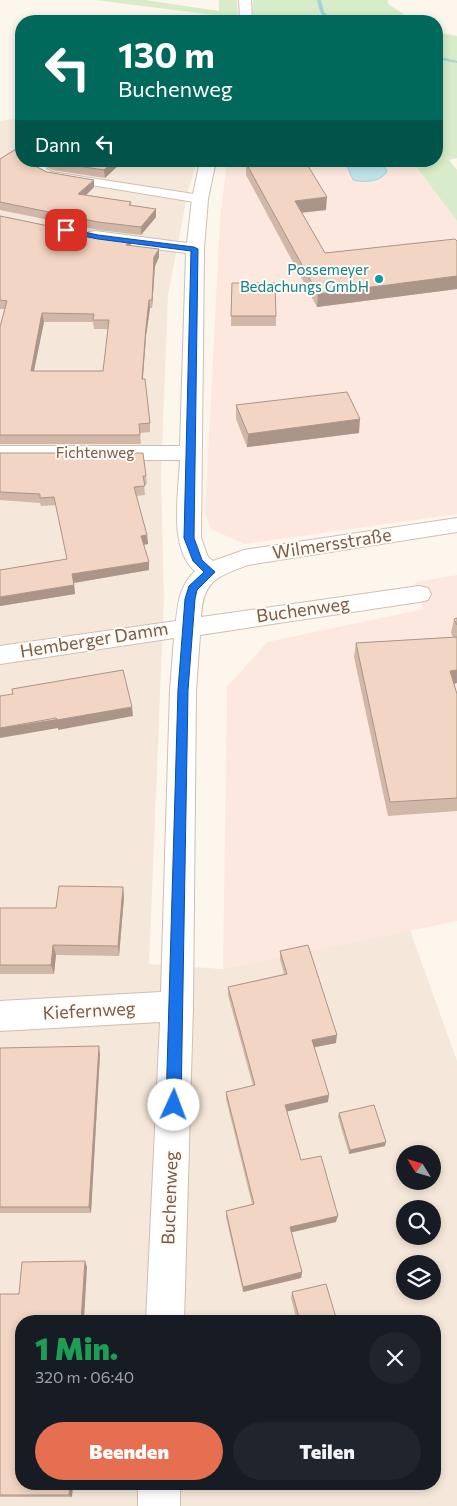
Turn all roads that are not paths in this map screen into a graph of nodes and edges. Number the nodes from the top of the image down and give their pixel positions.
1 (245, 0) edge
2 (246, 15) edge
3 (40, 167) edge
4 (207, 167) edge
5 (200, 199) junction
6 (80, 233) edge
7 (194, 249) junction
8 (0, 453) edge
9 (190, 453) junction
10 (457, 525) edge
11 (210, 572) junction
12 (419, 594) dead end
13 (188, 626) junction
14 (0, 655) edge
15 (177, 1006) junction
16 (0, 1016) edge
17 (166, 1315) edge
18 (159, 1490) edge
19 (158, 1506) edge

1 - 2 street
3 - 5 lane
4 - 5 street
5 - 7 street
6 - 7 street
7 - 9 street
8 - 9 street, Fichtenweg
9 - 11 street
10 - 11 street, Wilmersstraße
11 - 13 street, Buchenweg
12 - 13 street, Buchenweg
13 - 14 street, Hemberger Damm
13 - 15 street, Buchenweg
15 - 16 street, Kiefernweg
15 - 17 street, Buchenweg
18 - 19 street

